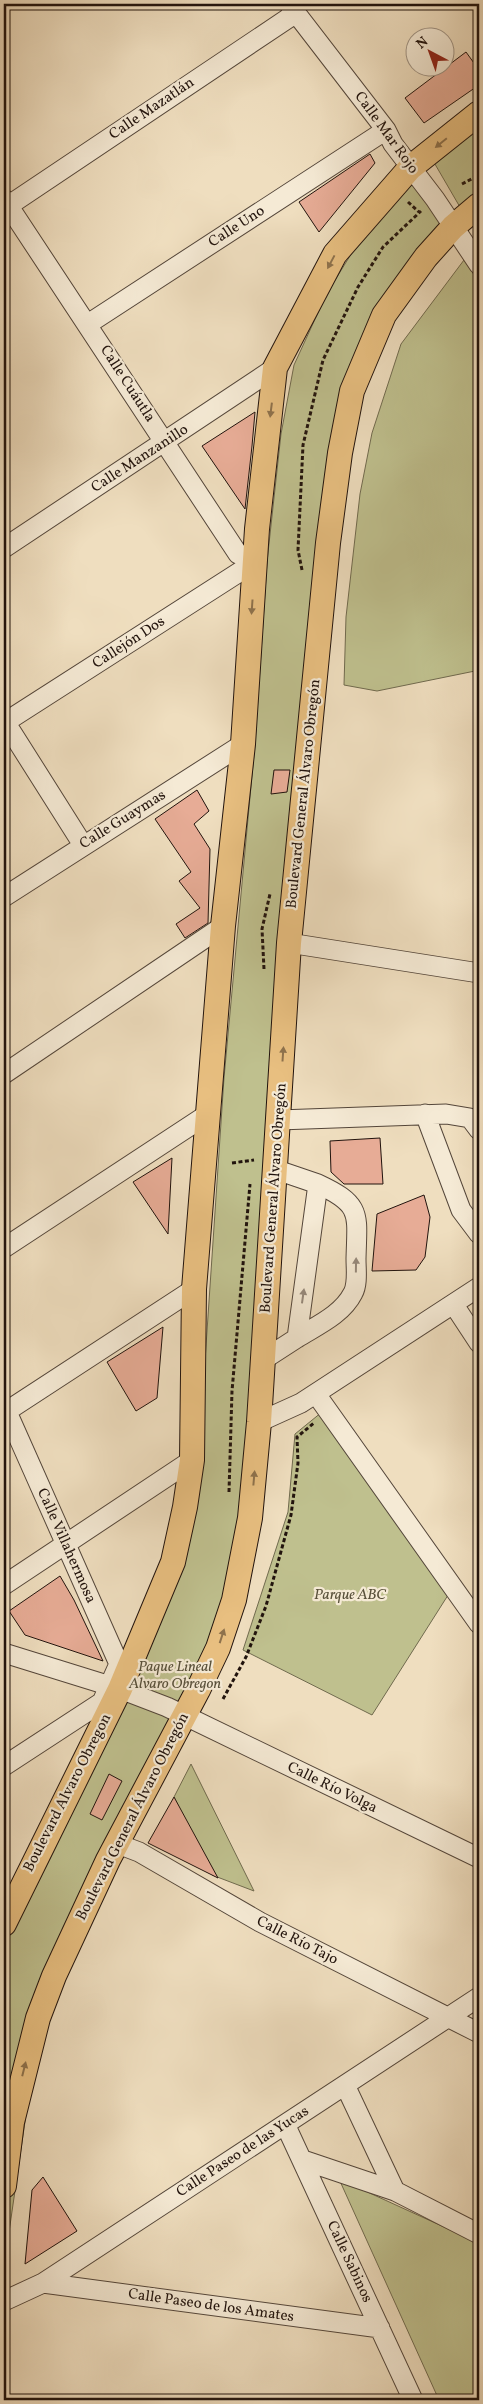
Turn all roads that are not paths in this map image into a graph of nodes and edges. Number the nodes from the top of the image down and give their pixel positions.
1 (293, 8) edge
2 (479, 113) edge
3 (386, 130) junction
4 (410, 168) junction
5 (6, 203) edge
6 (479, 205) edge
7 (453, 227) junction
8 (479, 265) edge
9 (88, 324) junction
10 (275, 368) junction
11 (166, 442) junction
12 (4, 548) edge
13 (255, 562) junction
14 (4, 722) edge
15 (243, 744) junction
16 (83, 846) junction
17 (4, 897) edge
18 (223, 926) junction
19 (289, 943) junction
20 (479, 973) edge
21 (4, 1074) edge
22 (208, 1114) junction
23 (425, 1114) junction
24 (279, 1120) junction
25 (476, 1123) edge
26 (266, 1164) junction
27 (318, 1184) junction
28 (479, 1234) edge
29 (4, 1248) edge
30 (479, 1287) edge
31 (194, 1289) junction
32 (454, 1305) junction
33 (297, 1338) junction
34 (479, 1343) edge
35 (263, 1360) junction
36 (316, 1394) junction
37 (5, 1410) edge
38 (259, 1422) junction
39 (192, 1460) junction
40 (65, 1546) junction
41 (4, 1585) edge
42 (479, 1624) edge
43 (4, 1653) edge
44 (115, 1688) junction
45 (186, 1716) junction
46 (4, 1766) edge
47 (118, 1844) junction
48 (479, 1858) edge
49 (4, 1924) edge
50 (479, 1997) edge
51 (447, 2018) junction
52 (479, 2033) edge
53 (345, 2085) junction
54 (285, 2124) junction
55 (303, 2160) junction
56 (4, 2186) edge
57 (395, 2191) junction
58 (479, 2234) edge
59 (43, 2283) junction
60 (4, 2302) edge
61 (380, 2328) junction
62 (413, 2400) edge

1 - 3 street, Calle Mar Rojo
1 - 5 street, Calle Mazatlán
2 -> 4 main road
3 - 4 street, Calle Mar Rojo
3 - 9 street, Calle Uno
4 - 7 street, Calle Mar Rojo
4 -> 10 main road
5 - 9 street, Calle Cuáutla
6 - 7 main road, Boulevard General Álvaro Obregón
7 - 8 street, Calle Mar Rojo
7 - 19 main road, Boulevard General Álvaro Obregón
9 - 11 street, Calle Cuáutla
10 - 11 street, Calle Manzanillo
10 -> 13 main road
11 - 12 street, Calle Manzanillo
11 - 13 street, Calle Cuáutla
13 - 14 street, Callejón Dos
13 -> 15 main road
14 - 16 street
15 - 16 street, Calle Guaymas
15 - 18 main road
16 - 17 street, Calle Guaymas
18 - 21 street
18 - 22 main road
19 - 20 street
24 -> 19 main road, Boulevard General Álvaro Obregón
22 - 29 street
22 - 31 main road
23 - 24 street
23 - 25 street
23 - 28 street
24 - 26 main road, Boulevard General Álvaro Obregón
26 - 27 street
26 - 35 main road, Boulevard General Álvaro Obregón
33 -> 27 street
33 -> 27 street
30 - 32 street
31 - 37 street
31 - 39 main road
32 - 34 street
32 - 36 street
33 - 35 street
35 - 38 main road, Boulevard General Álvaro Obregón
36 - 38 street
36 - 42 street
37 - 40 street, Calle Villahermosa
45 -> 38 main road, Boulevard General Álvaro Obregón
39 - 40 street
39 - 44 main road
40 - 41 street
40 - 44 street, Calle Villahermosa
43 - 44 street, Calle Río Volga
44 - 45 street, Calle Río Volga
44 - 46 street, Calle Villahermosa
44 - 49 main road, Boulevard Alvaro Obregon
45 - 47 main road, Boulevard General Álvaro Obregón
45 - 48 street, Calle Río Volga
47 - 51 street, Calle Río Tajo
56 -> 47 main road, Boulevard General Álvaro Obregón
50 - 51 street, Calle Paseo de las Yucas
51 - 52 street, Calle Río Tajo
51 - 53 street, Calle Paseo de las Yucas
53 - 54 street, Calle Paseo de las Yucas
53 - 57 street
54 - 55 street, Calle Sabinos
54 - 59 street, Calle Paseo de las Yucas
55 - 57 street
55 - 61 street, Calle Sabinos
57 - 58 street
59 - 60 street, Calle Paseo de las Yucas
59 - 61 street, Calle Paseo de los Amates
61 - 62 street, Calle Sabinos

